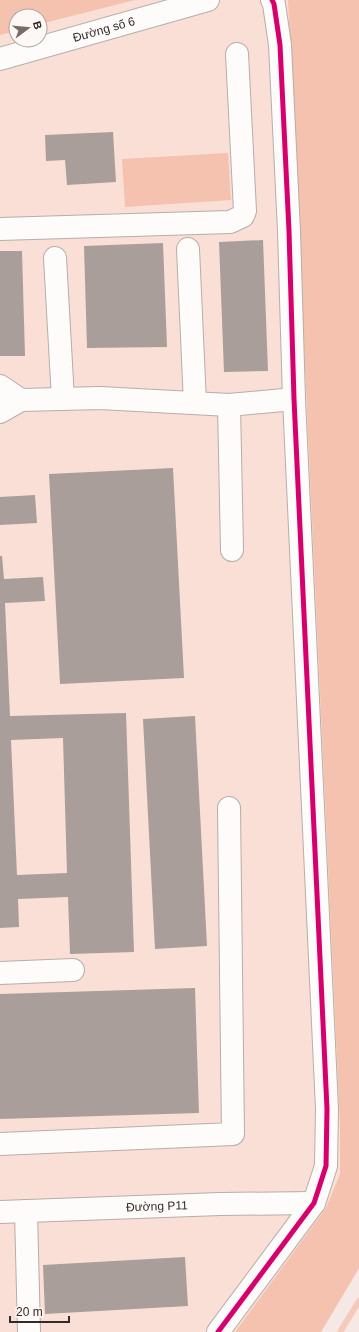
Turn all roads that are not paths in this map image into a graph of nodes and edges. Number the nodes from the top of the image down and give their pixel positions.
1 (208, 0) edge
2 (278, 1) edge
3 (238, 54) dead end
4 (0, 59) edge
5 (0, 229) edge
6 (188, 249) dead end
7 (55, 258) dead end
8 (0, 386) edge
9 (63, 399) junction
10 (294, 399) junction
11 (21, 400) junction
12 (195, 403) junction
13 (229, 405) junction
14 (0, 412) edge
15 (232, 550) dead end
16 (229, 808) dead end
17 (73, 970) dead end
18 (0, 973) edge
19 (0, 1144) edge
20 (314, 1203) junction
21 (26, 1211) junction
22 (0, 1212) edge
23 (29, 1332) edge
24 (218, 1332) edge

1 - 4 street, Đường số 6
2 - 10 street
3 - 5 street
6 - 12 street
7 - 9 street
8 - 11 street
9 - 11 street
9 - 12 street
10 - 13 street
10 - 20 street
11 - 14 street
12 - 13 street
13 - 15 street
16 - 19 street
17 - 18 street
20 - 21 street, Đường P11
20 - 24 street
21 - 22 street, Đường P11
21 - 23 street

